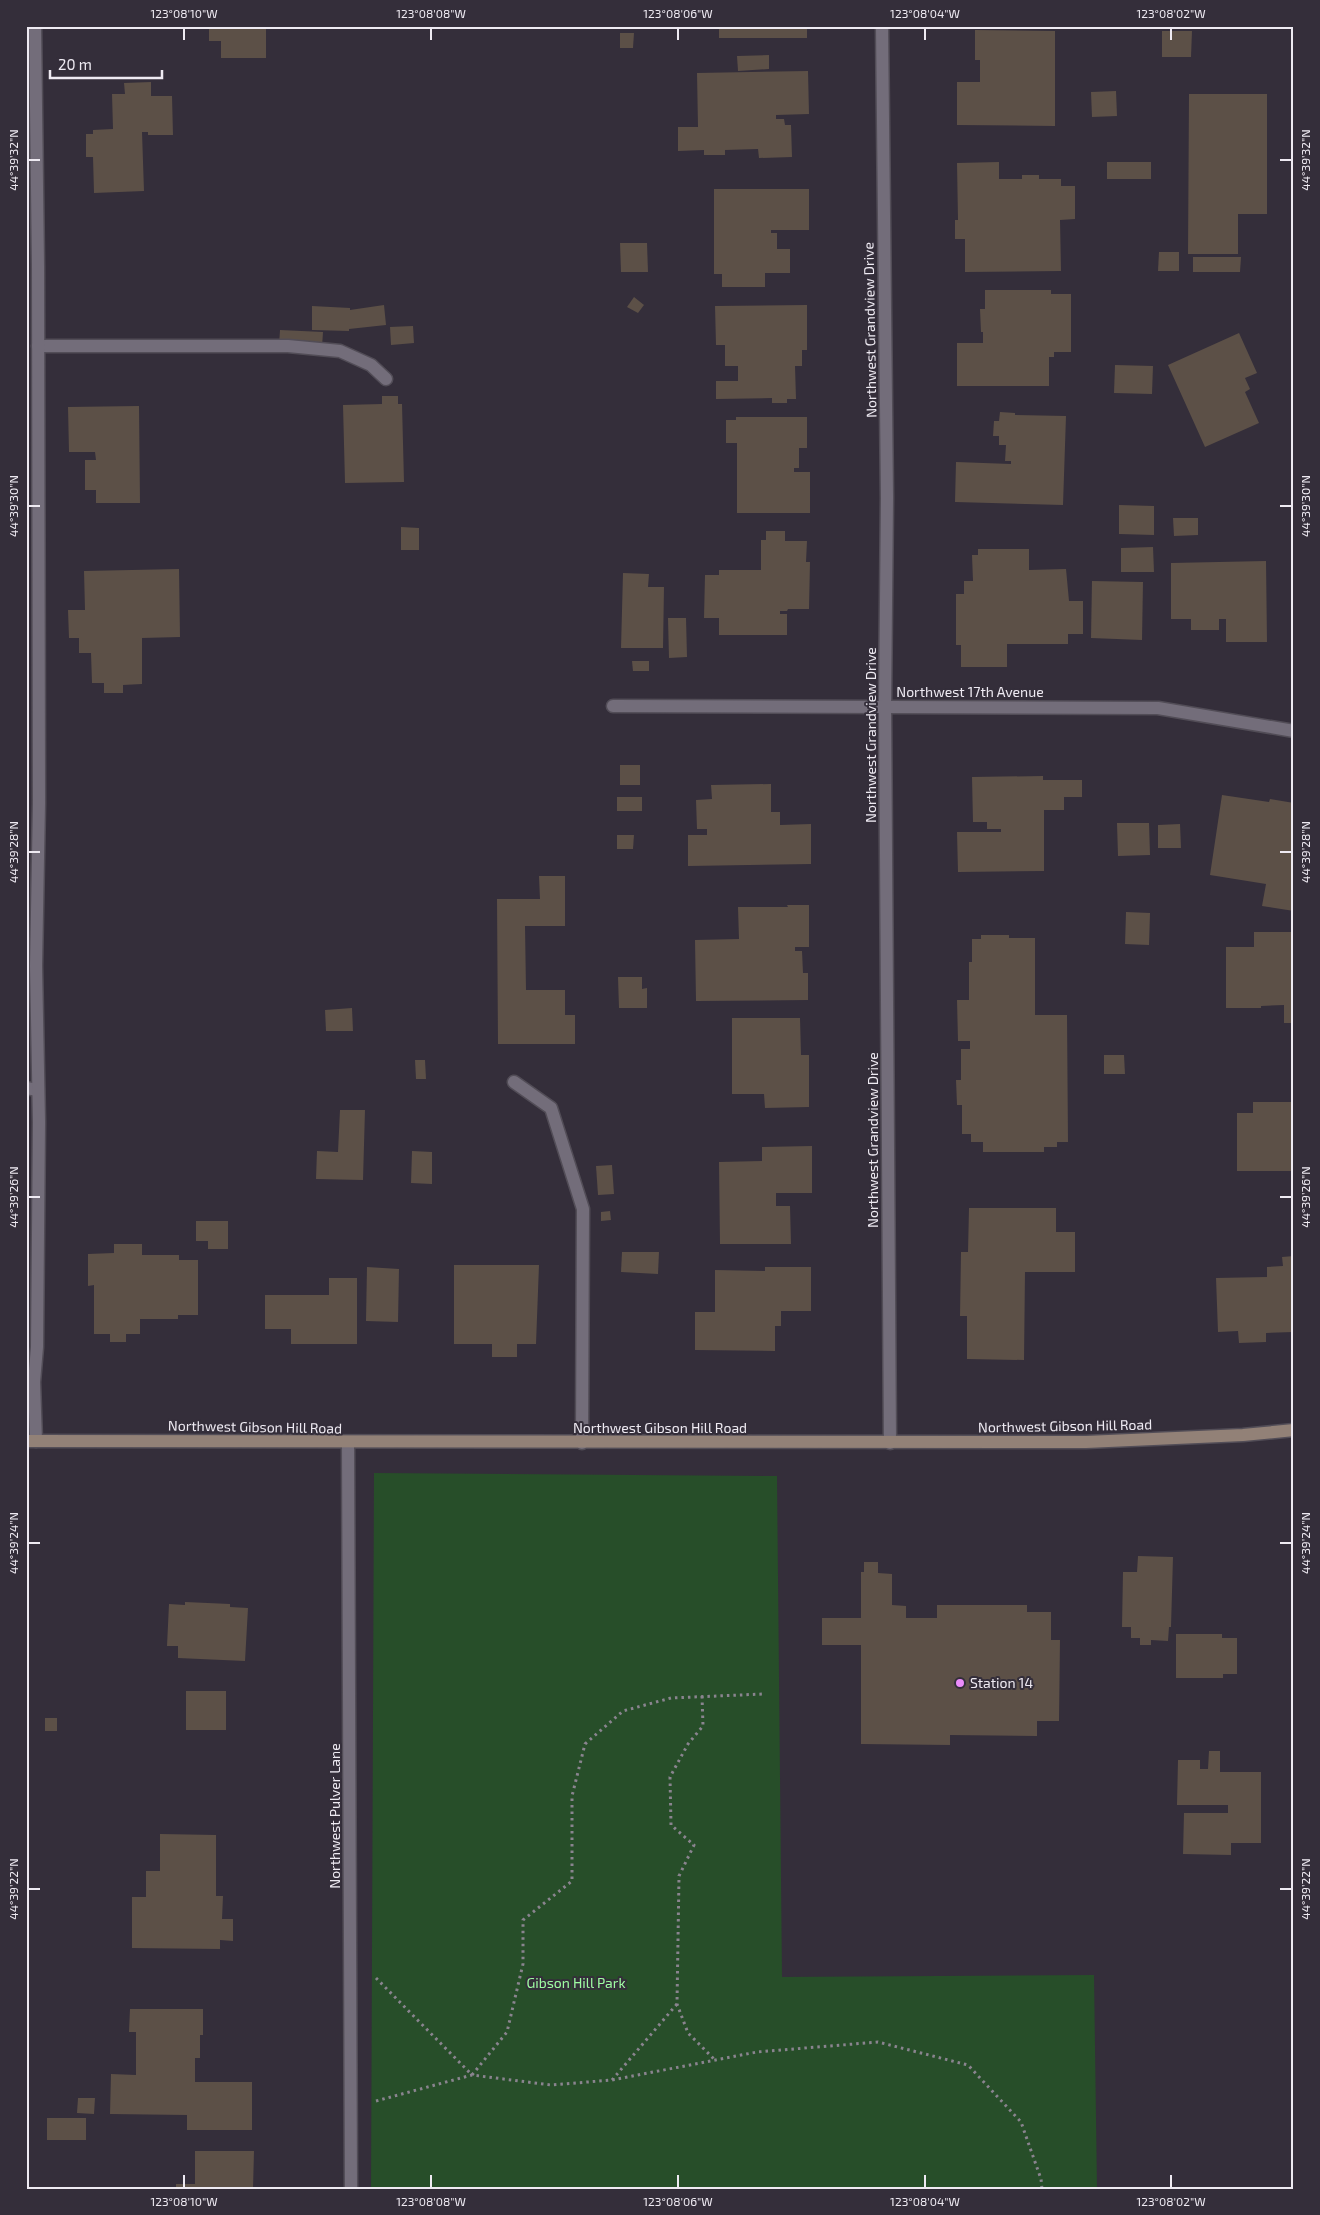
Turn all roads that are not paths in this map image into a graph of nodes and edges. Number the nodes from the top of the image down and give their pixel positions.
1 (35, 26) edge
2 (882, 26) edge
3 (38, 346) junction
4 (386, 379) dead end
5 (613, 706) dead end
6 (885, 706) junction
7 (1294, 731) edge
8 (514, 1082) dead end
9 (32, 1089) edge
10 (1294, 1430) edge
11 (31, 1441) edge
12 (348, 1443) junction
13 (582, 1443) junction
14 (890, 1443) junction
15 (351, 2189) edge

1 - 3 street
2 - 6 street, Northwest Grandview Drive
3 - 4 street
3 - 9 street
5 - 6 street, Northwest 17th Avenue
6 - 7 street, Northwest 17th Avenue
6 - 14 street, Northwest Grandview Drive
8 - 13 street
9 - 11 street
10 - 14 main road, Northwest Gibson Hill Road
11 - 12 main road, Northwest Gibson Hill Road
12 - 13 main road, Northwest Gibson Hill Road
12 - 15 street, Northwest Pulver Lane
13 - 14 main road, Northwest Gibson Hill Road

